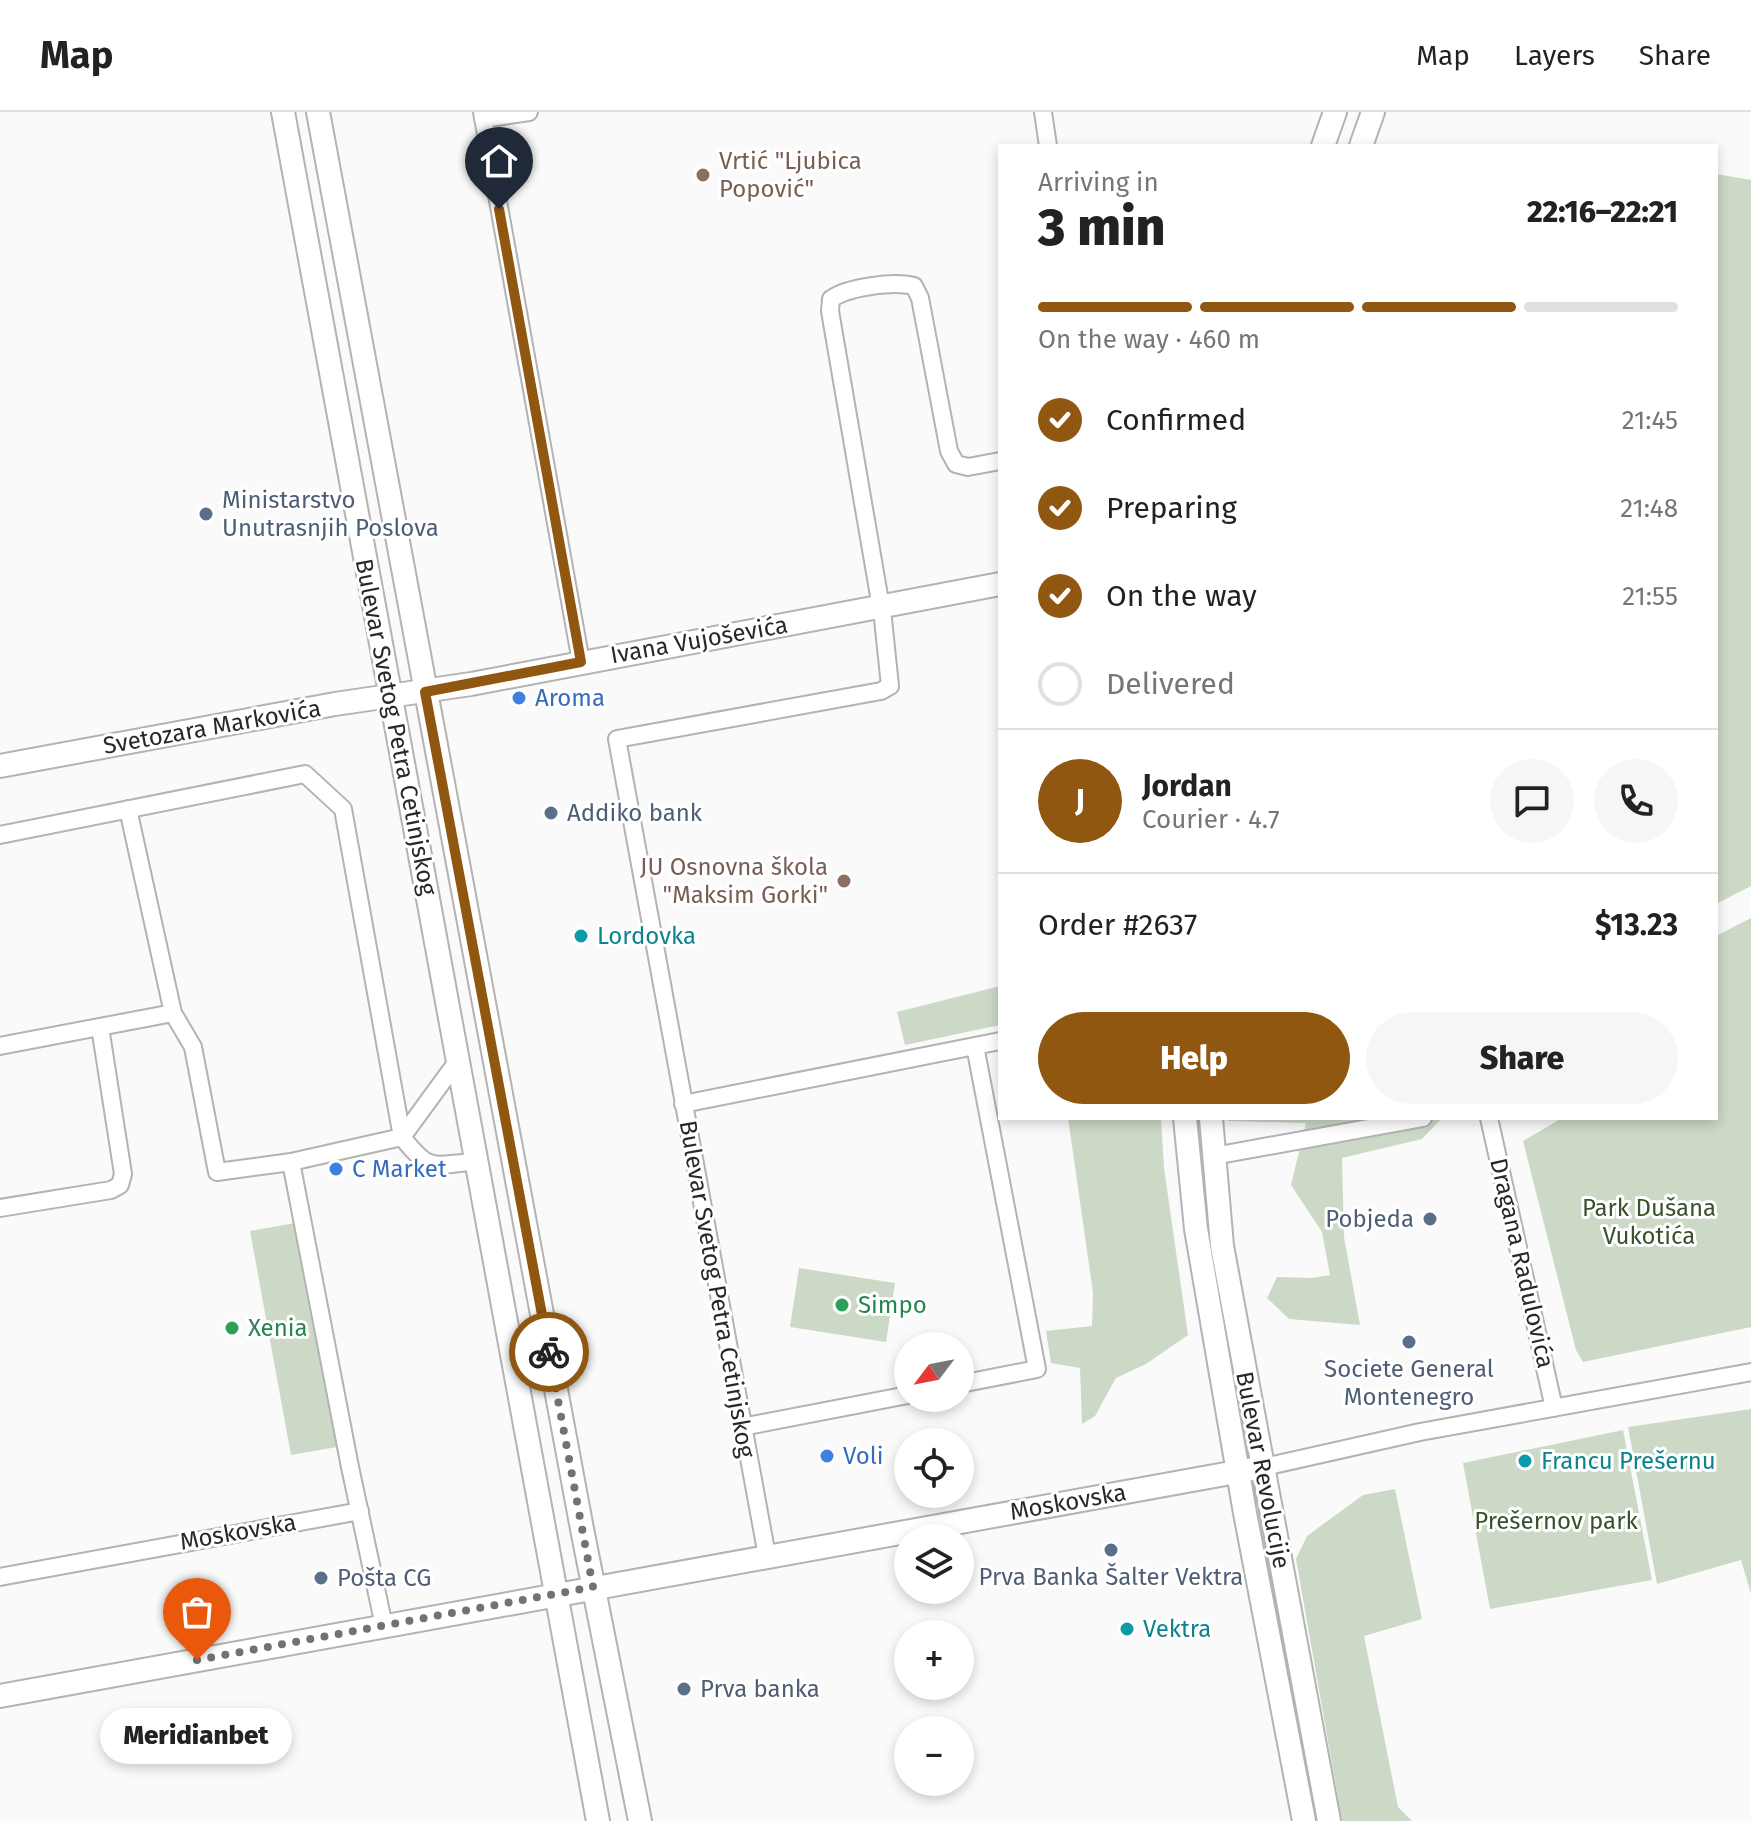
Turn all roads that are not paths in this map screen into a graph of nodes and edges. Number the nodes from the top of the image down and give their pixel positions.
1 (283, 112) edge
2 (318, 112) edge
3 (529, 112) edge
4 (1043, 112) edge
5 (1335, 112) edge
6 (1373, 112) edge
7 (482, 116) edge
8 (1048, 144) edge
9 (1324, 144) edge
10 (1362, 144) edge
11 (998, 461) edge
12 (998, 584) edge
13 (880, 607) junction
14 (581, 662) junction
15 (425, 692) junction
16 (390, 697) junction
17 (0, 766) edge
18 (128, 809) junction
19 (0, 835) edge
20 (173, 1013) junction
21 (100, 1027) junction
22 (998, 1041) edge
23 (0, 1046) edge
24 (975, 1046) junction
25 (459, 1059) junction
26 (683, 1104) junction
27 (1185, 1120) edge
28 (1211, 1120) edge
29 (1412, 1120) edge
30 (1489, 1120) edge
31 (402, 1137) junction
32 (1214, 1156) junction
33 (291, 1162) junction
34 (475, 1162) junction
35 (0, 1205) edge
36 (1751, 1372) edge
37 (974, 1381) edge
38 (894, 1398) edge
39 (1554, 1408) junction
40 (742, 1427) junction
41 (1264, 1467) junction
42 (1238, 1472) junction
43 (360, 1511) junction
44 (767, 1556) junction
45 (0, 1577) edge
46 (593, 1587) junction
47 (555, 1594) junction
48 (384, 1626) junction
49 (0, 1696) edge
50 (598, 1821) edge
51 (640, 1821) edge
52 (1304, 1821) edge
53 (1329, 1821) edge

1 - 16 main road, Bulevar Svetog Petra Cetinjskog
2 - 15 main road, Bulevar Svetog Petra Cetinjskog
3 - 7 street
4 - 8 street
5 - 9 main road
6 - 10 main road
7 - 14 street
11 - 13 street
12 - 13 main road, Ivana Vujoševića
13 - 14 main road, Ivana Vujoševića
13 - 26 street, Bulevar Svetog Petra Cetinjskog
14 - 15 main road, Ivana Vujoševića
15 - 16 main road, Svetozara Markovića
15 - 46 main road, Bulevar Svetog Petra Cetinjskog
16 - 17 main road, Svetozara Markovića
16 - 25 main road, Bulevar Svetog Petra Cetinjskog
18 - 19 street
18 - 20 street
18 - 31 street
20 - 21 street
20 - 33 street
21 - 23 street
21 - 35 street
22 - 24 street
24 - 26 street
24 - 37 street
25 - 31 street
25 - 34 main road, Bulevar Svetog Petra Cetinjskog
26 - 40 street, Bulevar Svetog Petra Cetinjskog
27 - 42 main road, Bulevar Revolucije
28 - 32 main road, Bulevar Revolucije
29 - 32 street
30 - 39 street, Dragana Radulovića
31 - 33 street
31 - 34 street
32 - 41 main road, Bulevar Revolucije
33 - 43 street
34 - 47 main road, Bulevar Svetog Petra Cetinjskog
36 - 39 street, Moskovska
38 - 40 street
39 - 41 street, Moskovska
40 - 44 street, Bulevar Svetog Petra Cetinjskog
41 - 42 main road, Moskovska
41 - 53 main road, Bulevar Revolucije
42 - 44 main road, Moskovska
42 - 52 main road, Bulevar Revolucije
43 - 45 street, Moskovska
43 - 48 street
44 - 46 main road, Moskovska
46 - 47 main road, Moskovska
46 - 51 main road, Bulevar Svetog Petra Cetinjskog
47 - 48 main road, Moskovska
47 - 50 main road, Bulevar Svetog Petra Cetinjskog
48 - 49 main road, Moskovska

